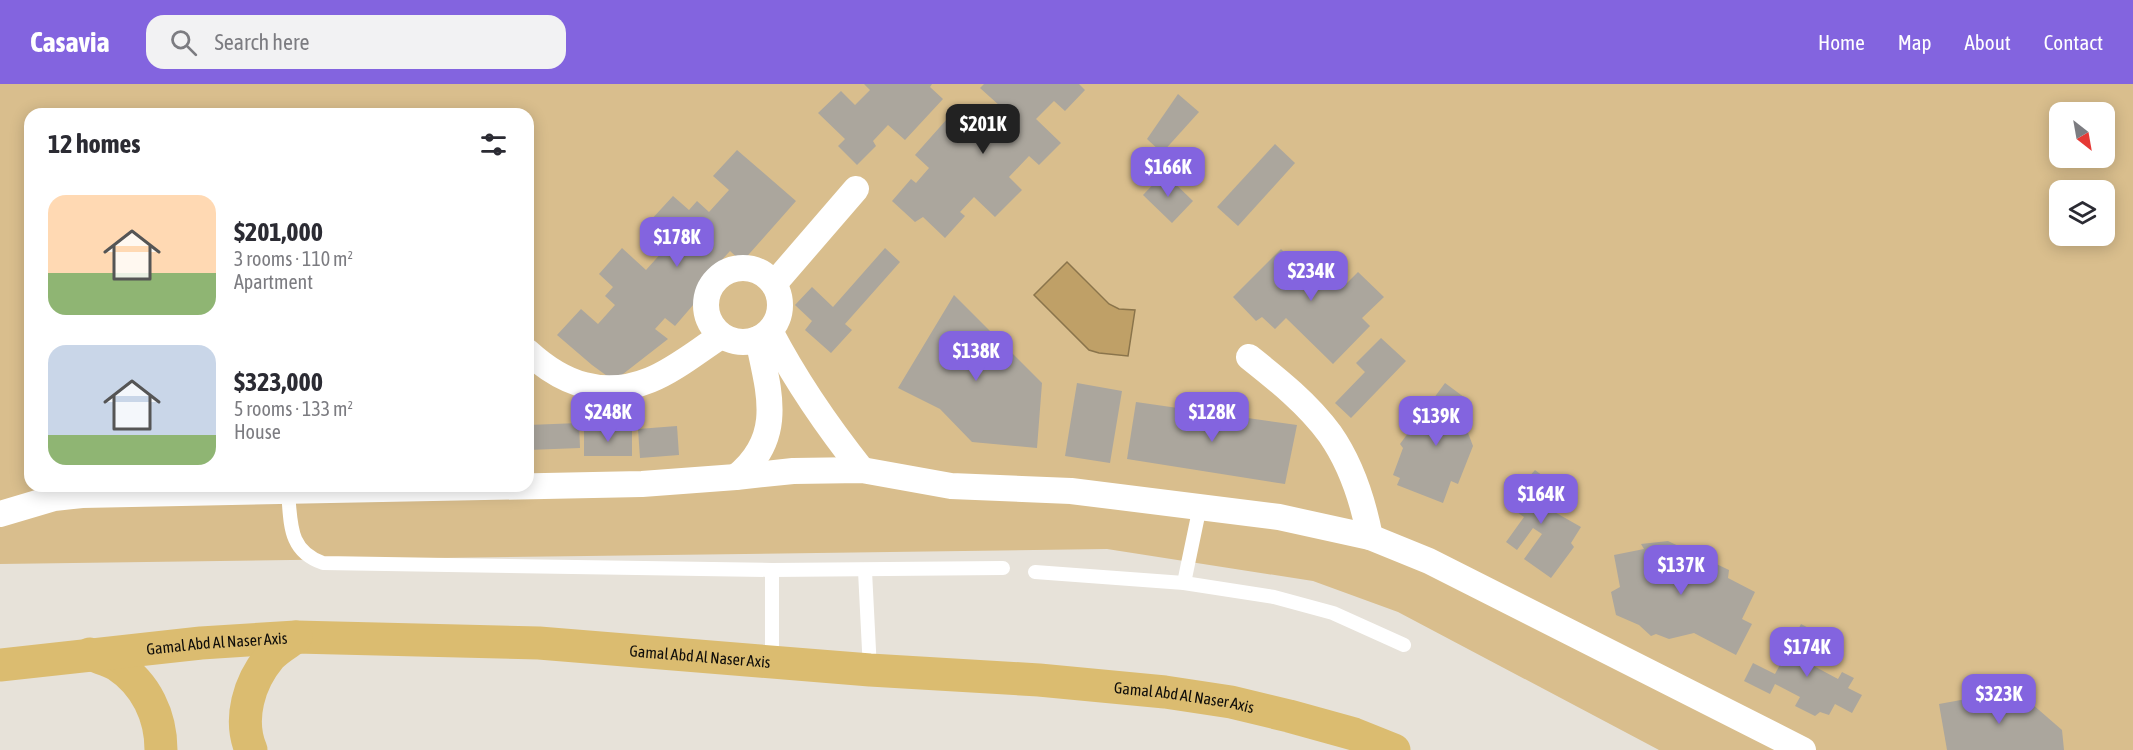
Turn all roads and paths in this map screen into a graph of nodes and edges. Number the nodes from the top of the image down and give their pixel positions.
1 (856, 189) dead end
2 (774, 284) junction
3 (764, 335) junction
4 (721, 336) junction
5 (1249, 357) dead end
6 (534, 358) edge
7 (862, 470) junction
8 (736, 477) junction
9 (534, 486) edge
10 (288, 492) joint
11 (1200, 506) junction
12 (0, 514) edge
13 (1370, 537) junction
14 (1003, 568) dead end
15 (772, 570) junction
16 (865, 571) junction
17 (1035, 572) dead end
18 (1184, 583) junction
19 (296, 637) junction
20 (1404, 645) dead end
21 (90, 654) junction
22 (772, 661) junction
23 (0, 665) edge
24 (870, 670) junction
25 (161, 750) edge
26 (251, 750) edge
27 (1394, 750) edge
28 (1803, 750) edge

1 - 2 street
2 - 3 street
2 - 4 street
3 - 4 street
3 - 7 street
3 - 8 street
4 - 6 street
5 - 13 street
7 - 8 street
7 - 11 street
8 - 9 street
10 - 12 street
10 - 15 lane
11 - 13 street
11 - 18 lane
13 - 28 street
14 - 16 lane
15 - 16 lane
15 - 22 lane
16 - 24 lane
17 - 18 lane
18 - 20 lane
19 - 21 main road, Gamal Abd Al Naser Axis
19 - 22 main road, Gamal Abd Al Naser Axis
19 - 26 main road
21 - 23 main road, Gamal Abd Al Naser Axis
21 - 25 main road
22 - 24 main road, Gamal Abd Al Naser Axis
24 - 27 main road, Gamal Abd Al Naser Axis

